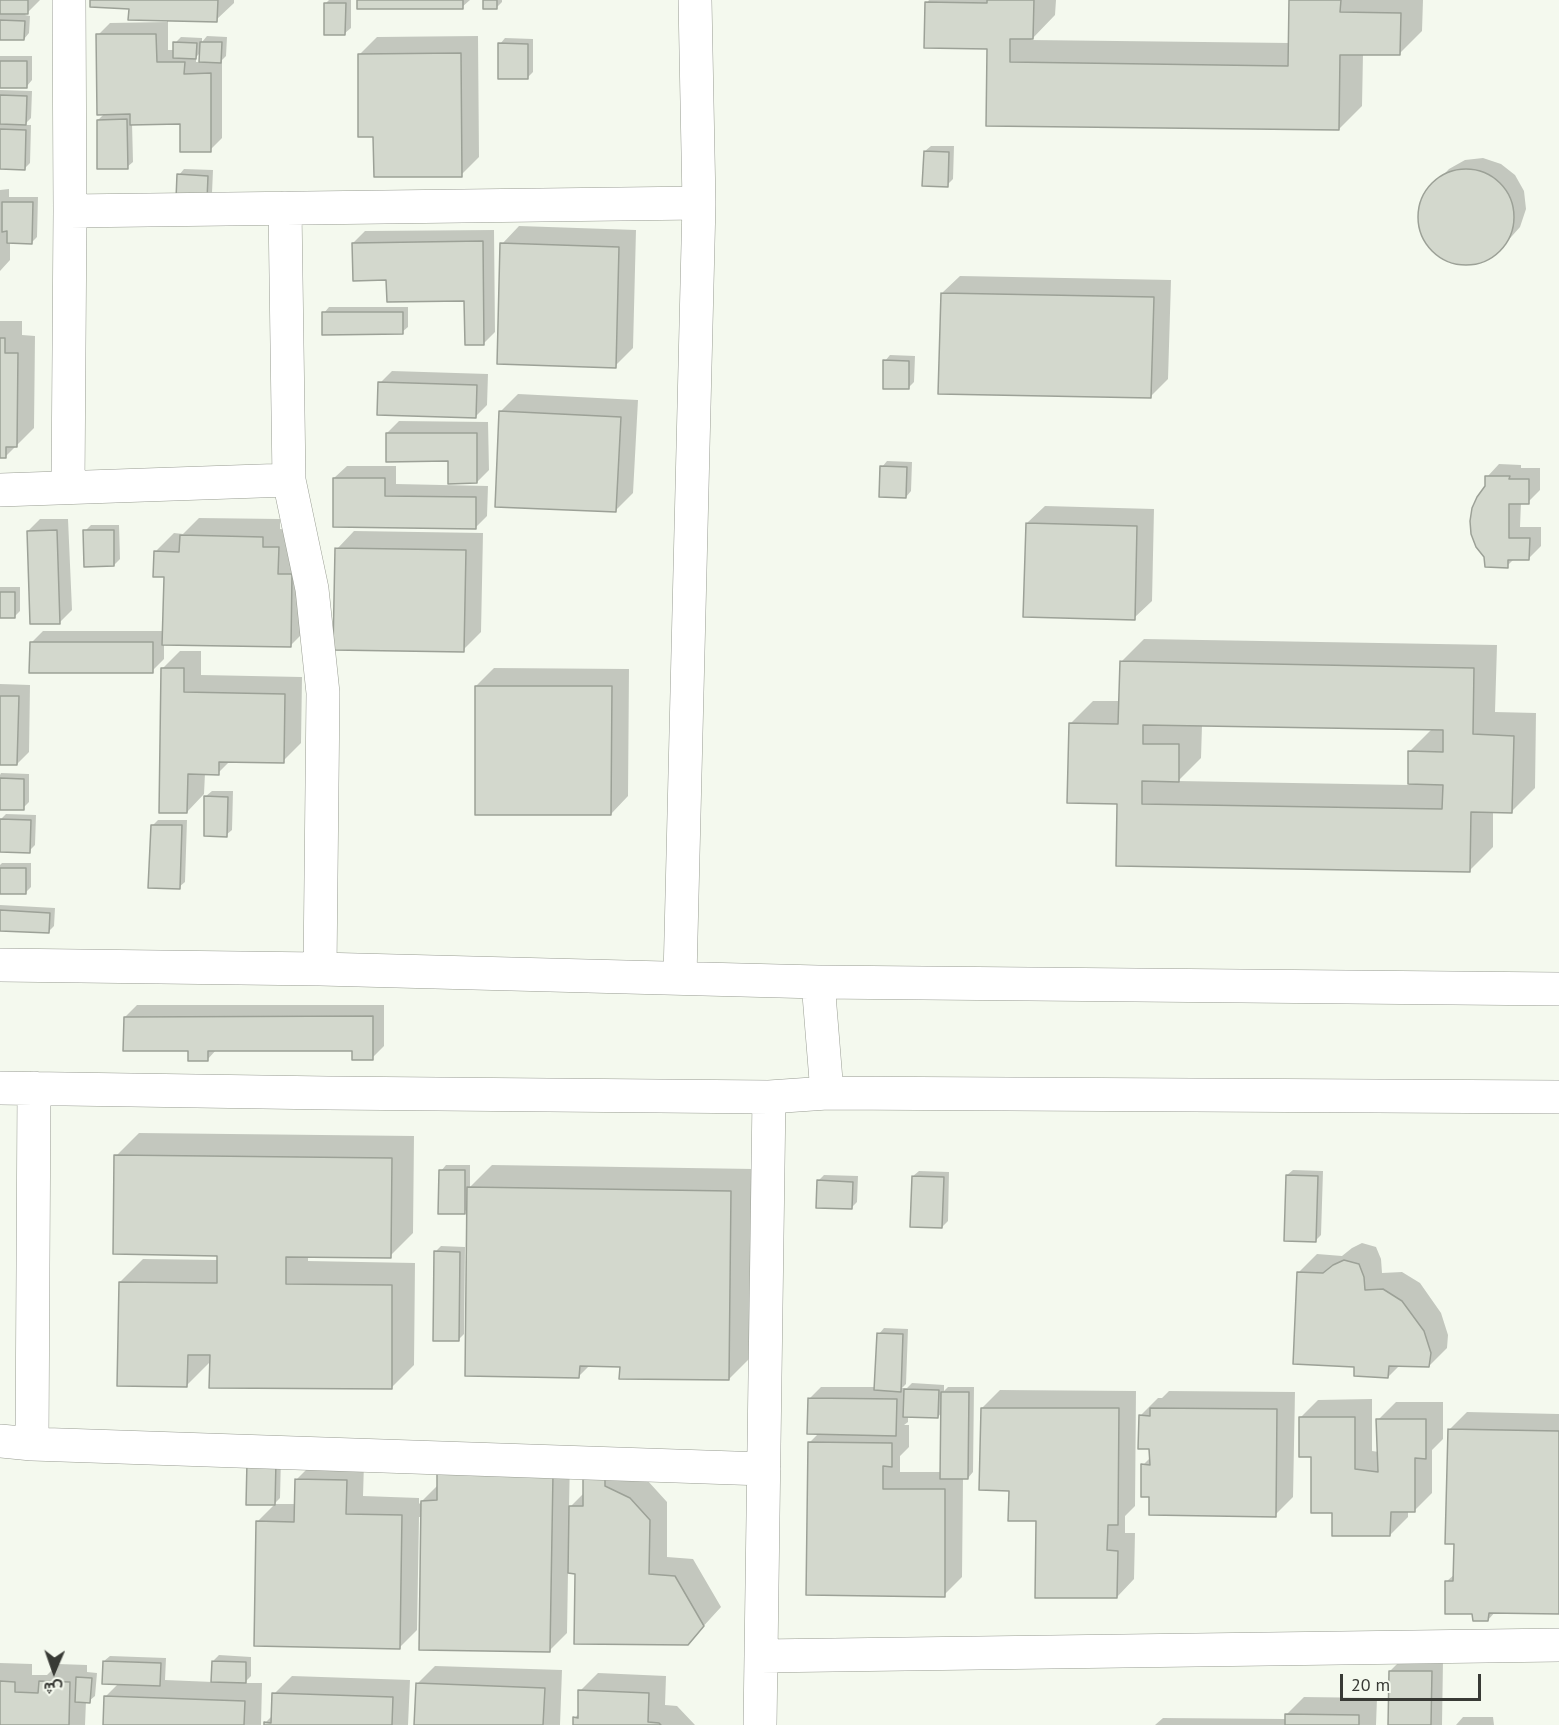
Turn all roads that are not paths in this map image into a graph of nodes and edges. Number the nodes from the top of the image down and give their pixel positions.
1 (69, 0) edge
2 (695, 0) edge
3 (699, 203) junction
4 (285, 208) junction
5 (70, 211) junction
6 (289, 480) junction
7 (68, 487) junction
8 (0, 490) edge
9 (0, 964) edge
10 (320, 969) junction
11 (680, 977) junction
12 (818, 982) junction
13 (1559, 989) edge
14 (0, 1088) edge
15 (34, 1088) junction
16 (827, 1093) junction
17 (769, 1097) junction
18 (1559, 1097) edge
19 (0, 1441) edge
20 (32, 1444) junction
21 (764, 1469) junction
22 (1559, 1645) edge
23 (761, 1656) junction
24 (760, 1725) edge

1 - 5 street
2 - 3 street
3 - 4 street
3 - 11 street
4 - 5 street
4 - 6 street
5 - 7 street
6 - 7 street
6 - 10 street
7 - 8 street
9 - 10 street
10 - 11 street
11 - 12 street
12 - 13 street
12 - 16 street
14 - 15 street
15 - 17 street
15 - 20 street
16 - 17 street
16 - 18 street
17 - 21 street
19 - 20 street
20 - 21 street
21 - 23 street
22 - 23 street
23 - 24 street

